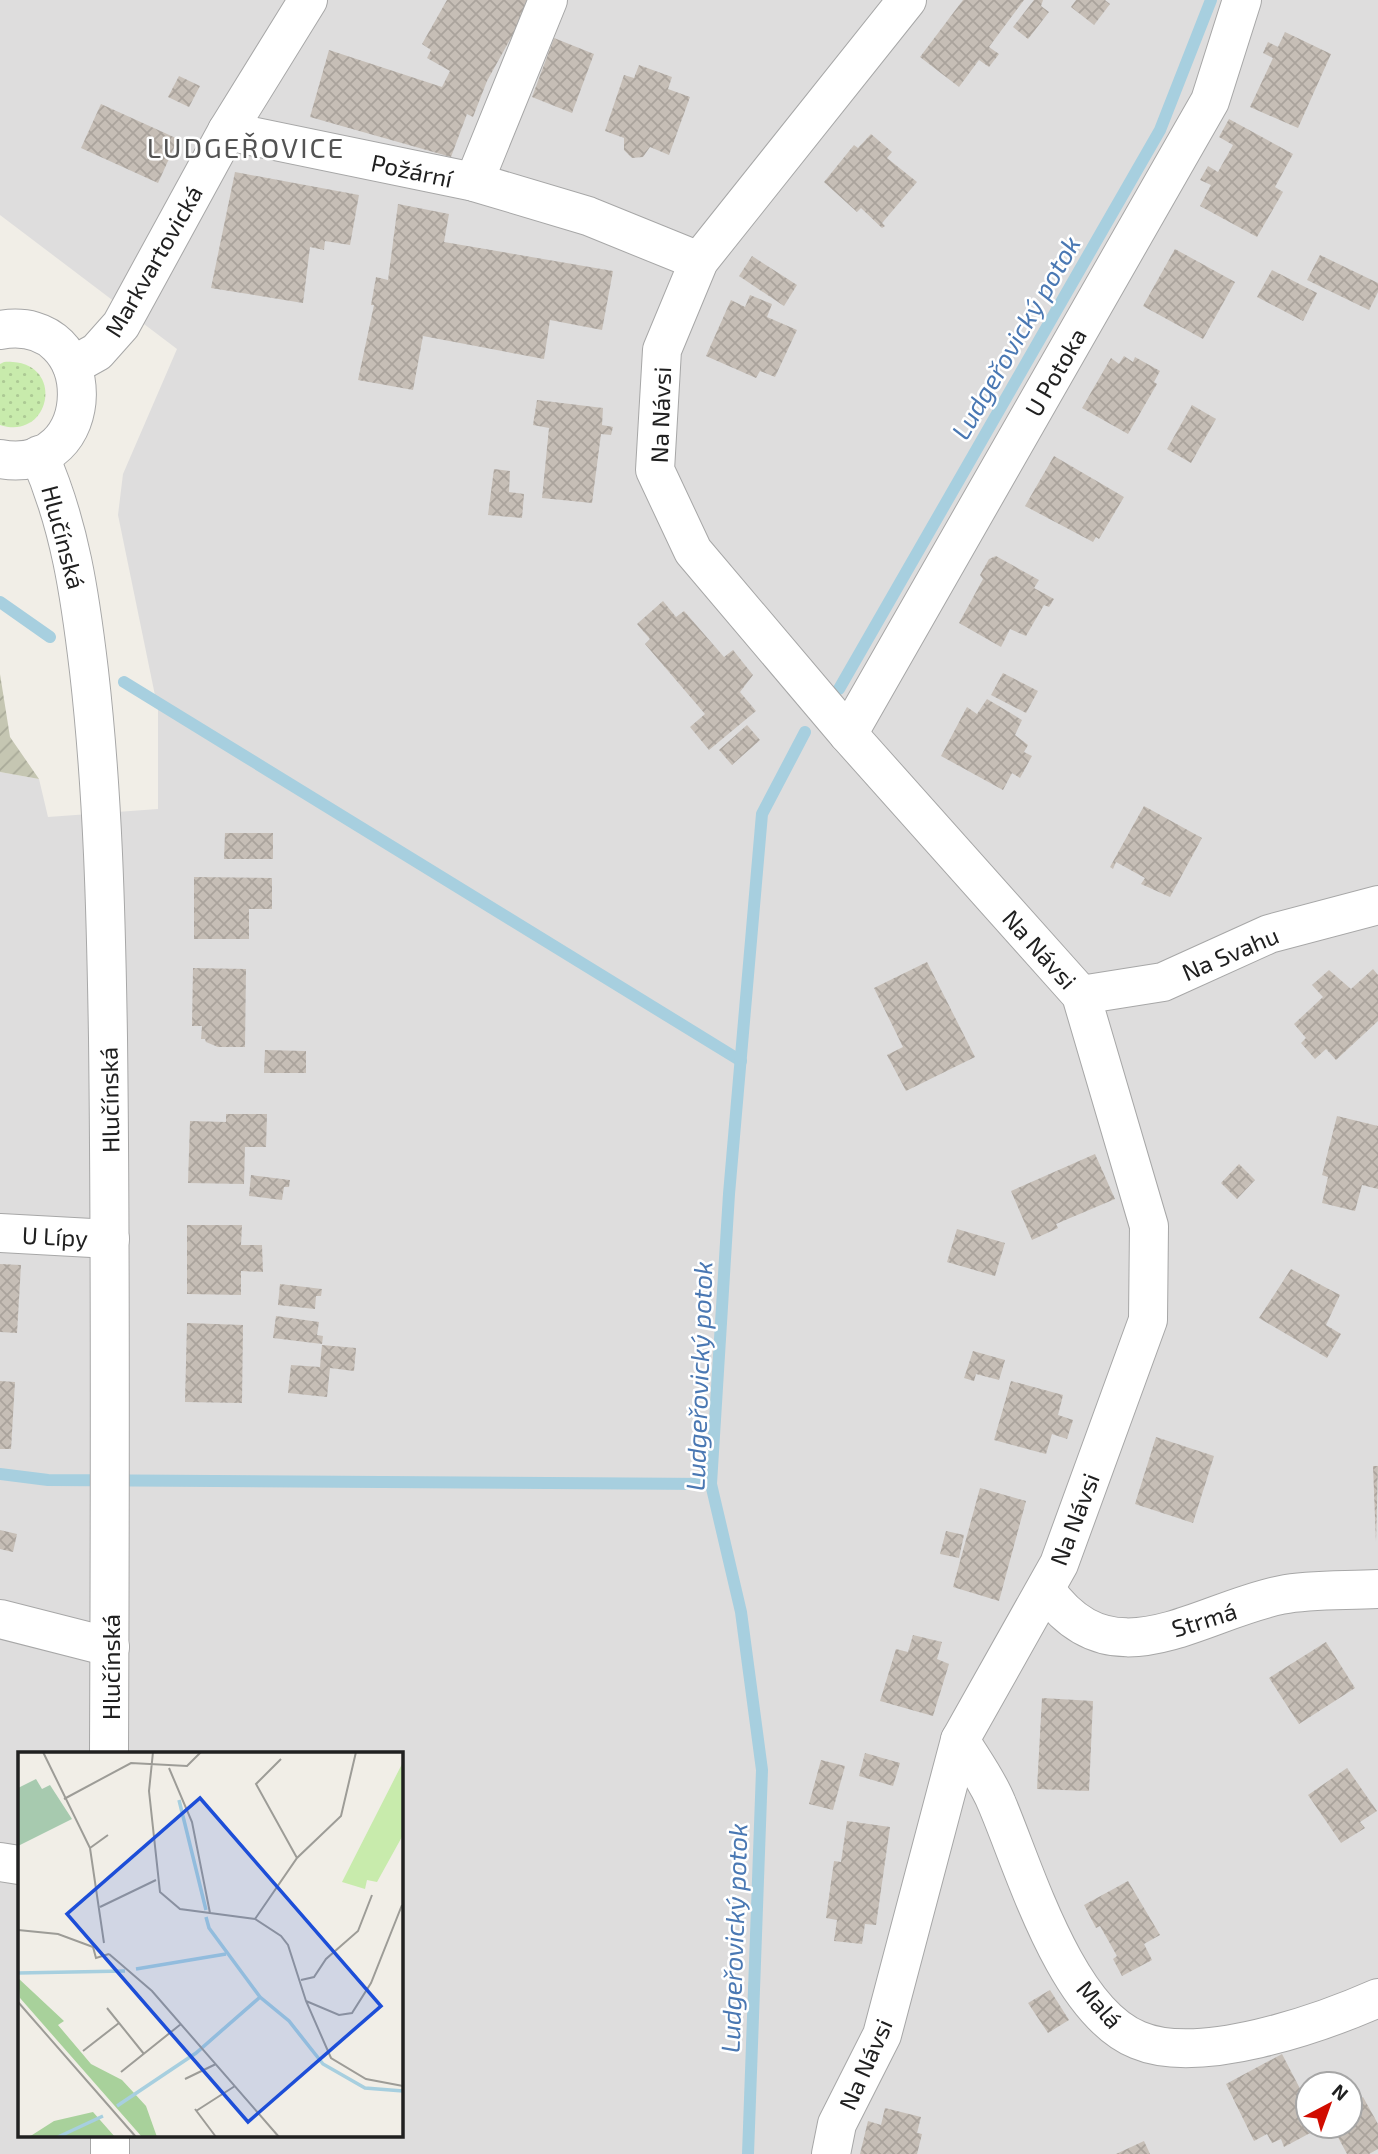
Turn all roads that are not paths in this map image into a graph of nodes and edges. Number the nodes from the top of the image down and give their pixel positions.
1 (308, 0) edge
2 (548, 0) edge
3 (907, 0) edge
4 (1242, 0) edge
5 (227, 131) junction
6 (474, 182) junction
7 (698, 261) junction
8 (0, 330) edge
9 (72, 366) junction
10 (39, 455) junction
11 (0, 458) edge
12 (848, 734) junction
13 (1378, 905) edge
14 (1081, 995) junction
15 (0, 1233) edge
16 (110, 1239) junction
17 (1378, 1589) edge
18 (1046, 1590) junction
19 (0, 1619) edge
20 (110, 1647) junction
21 (960, 1740) junction
22 (109, 1752) edge
23 (0, 1862) edge
24 (18, 1865) edge
25 (1378, 1998) edge
26 (110, 2136) edge
27 (110, 2154) edge
28 (831, 2154) edge

1 - 5 street, Markvartovická
2 - 6 street, Požární
3 - 7 street, Na Návsi
4 - 12 street, U Potoka
5 - 6 street, Požární
5 - 9 street, Markvartovická
6 - 7 street, Požární
7 - 12 street, Na Návsi
8 - 9 street
9 - 10 street
10 - 11 street
10 - 16 street, Hlučínská
12 - 14 street, Na Návsi
13 - 14 street, Na Svahu
14 - 18 street, Na Návsi
15 - 16 street, U Lípy
16 - 20 street, Hlučínská
17 - 18 street, Strmá
18 - 21 street, Na Návsi
19 - 20 street
20 - 22 street, Hlučínská
21 - 25 street, Malá
21 - 28 street, Na Návsi
23 - 24 street
26 - 27 street

